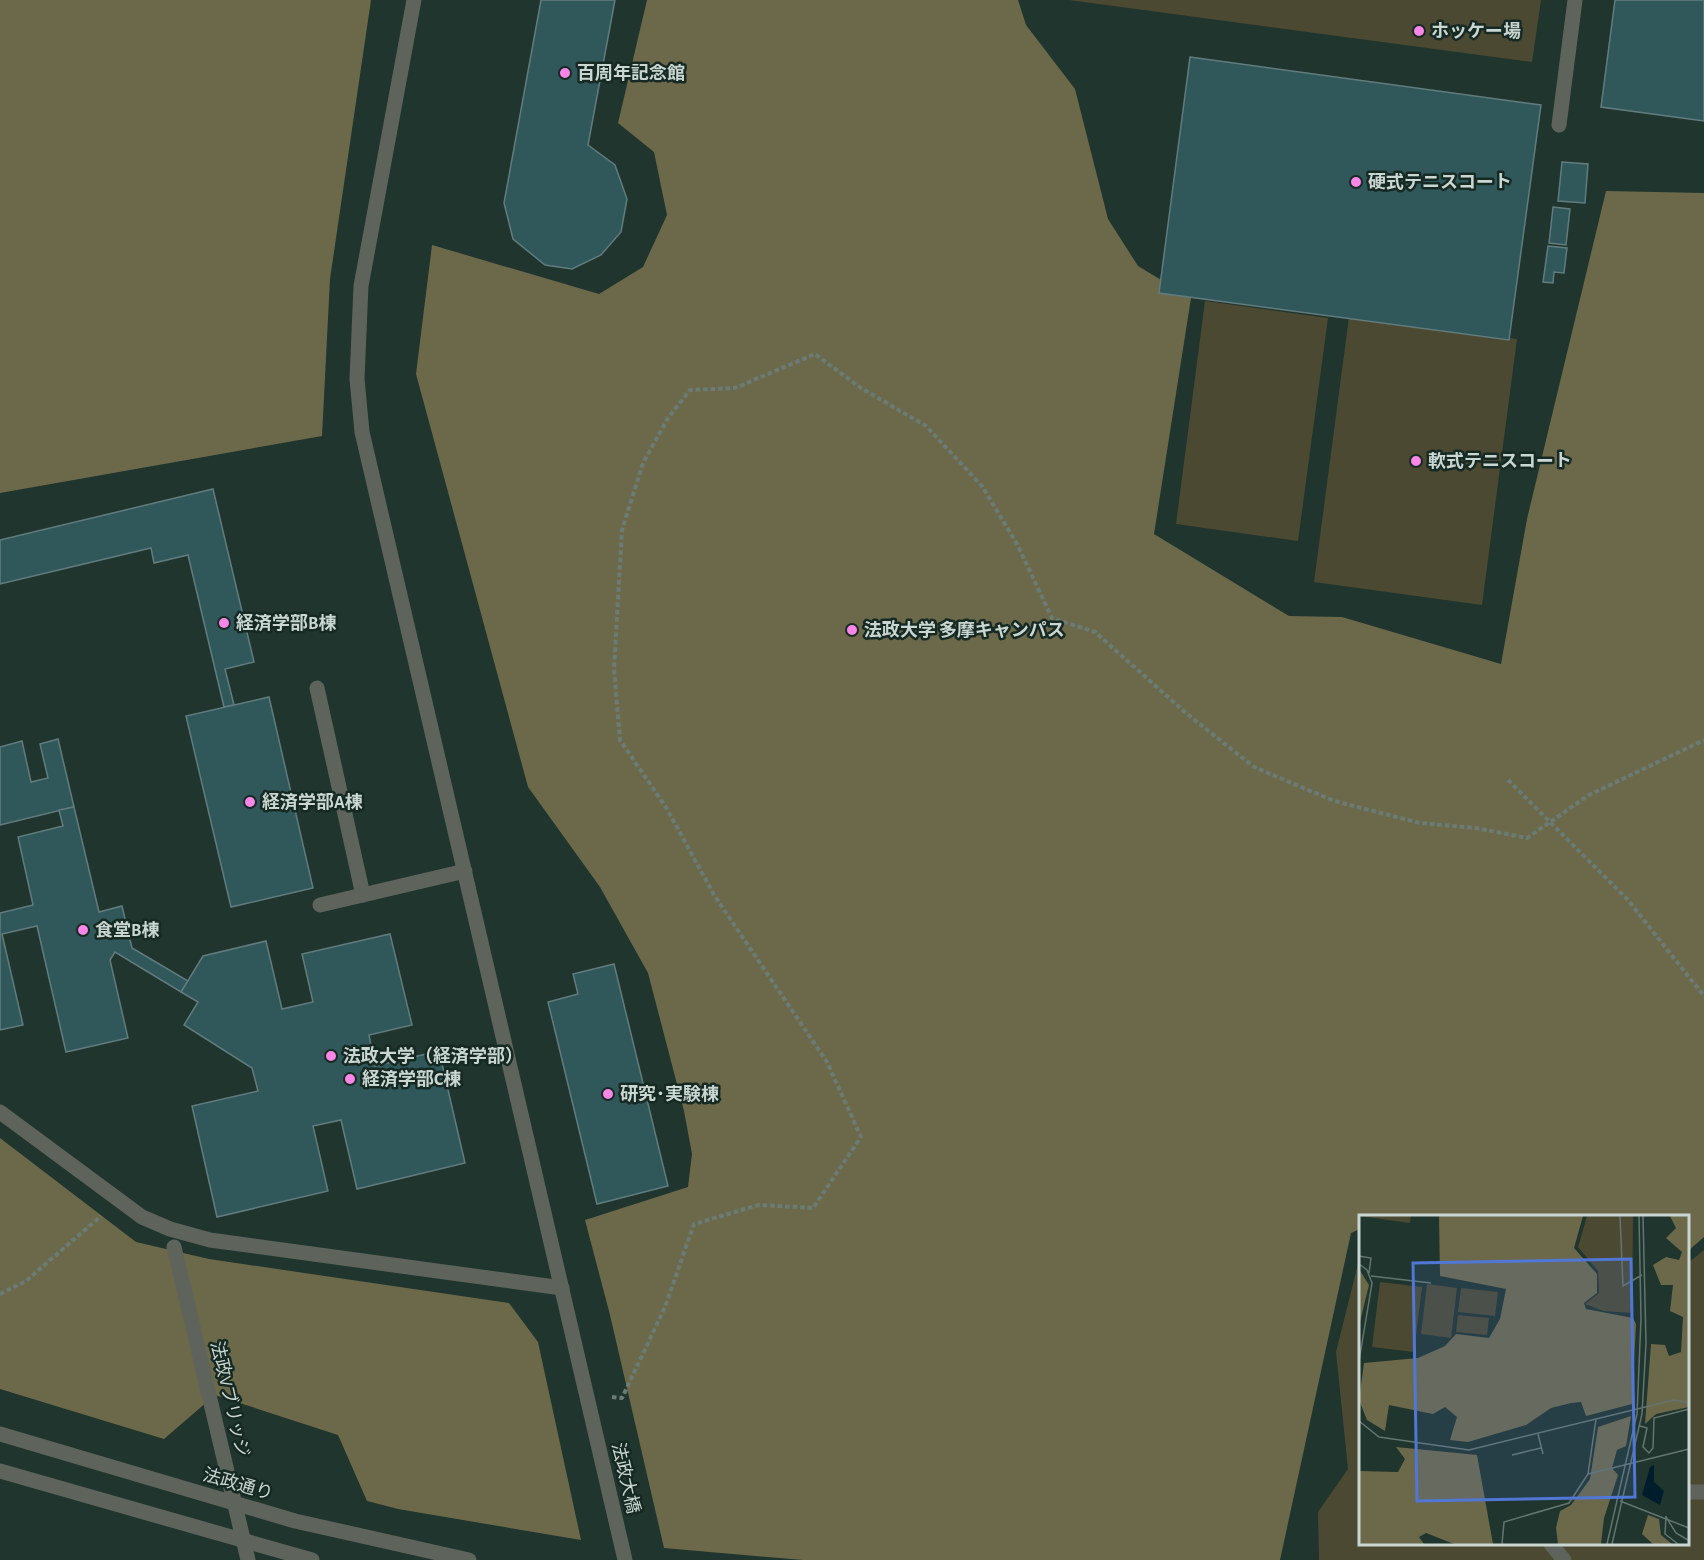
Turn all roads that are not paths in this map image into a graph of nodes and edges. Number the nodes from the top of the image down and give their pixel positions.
1 (414, 0) edge
2 (1575, 0) edge
3 (1559, 125) dead end
4 (317, 688) dead end
5 (465, 871) junction
6 (363, 895) junction
7 (320, 905) dead end
8 (0, 1112) edge
9 (170, 1229) junction
10 (562, 1288) junction
11 (0, 1434) edge
12 (0, 1471) edge
13 (1552, 1545) edge
14 (248, 1560) edge
15 (312, 1560) edge
16 (469, 1560) edge
17 (625, 1560) edge
18 (1564, 1560) edge

1 - 5 street, 法政大橋
2 - 3 street
4 - 6 street
5 - 6 street
5 - 10 street, 法政大橋
6 - 7 street
8 - 9 street
9 - 10 street
9 - 14 street, 法政Vブリッジ, bridge
10 - 17 street, 法政大橋
11 - 16 street, 法政通り
12 - 15 street
13 - 18 street

